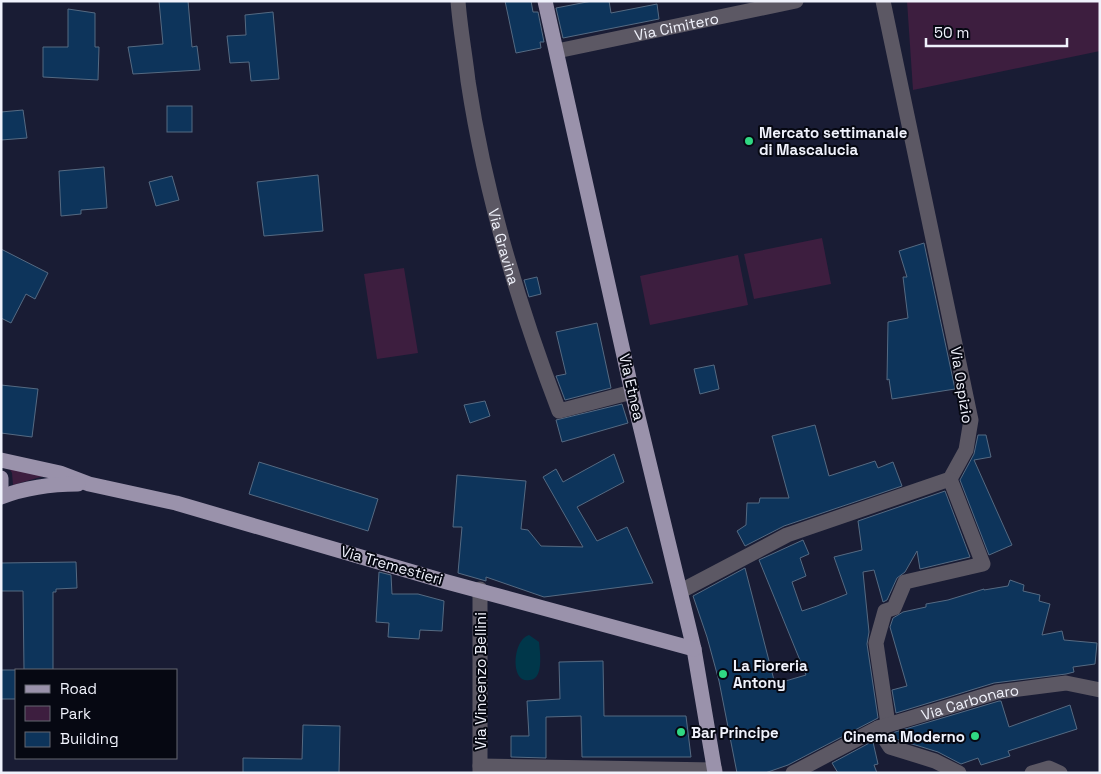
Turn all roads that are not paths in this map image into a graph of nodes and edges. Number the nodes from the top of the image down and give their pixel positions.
1 (458, 1) edge
2 (545, 1) edge
3 (796, 1) edge
4 (883, 1) edge
5 (557, 50) junction
6 (632, 392) junction
7 (1, 460) edge
8 (1, 478) edge
9 (950, 479) junction
10 (89, 484) junction
11 (1, 486) edge
12 (1, 497) edge
13 (480, 589) junction
14 (681, 591) junction
15 (694, 649) junction
16 (1100, 690) edge
17 (883, 726) junction
18 (480, 770) edge
19 (715, 771) edge
20 (793, 773) edge
21 (959, 773) edge
22 (1032, 773) edge
23 (1060, 773) edge

1 - 6 street, Via Gravina
2 - 5 main road, Via Etnea
3 - 5 street, Via Cimitero
4 - 9 street, Via Ospizio
5 - 6 main road, Via Etnea
6 - 14 main road, Via Etnea
7 - 10 main road
8 - 11 main road
9 - 14 street
9 - 17 street
10 - 12 main road
10 - 13 main road, Via Tremestieri
13 - 15 main road, Via Tremestieri
13 - 18 street, Via Vincenzo Bellini
14 - 15 main road, Via Etnea
15 - 19 main road, Via Etnea
16 - 17 street, Via Carbonaro
17 - 20 street, Via Carbonaro
17 - 21 street
18 - 19 street
22 - 23 street

